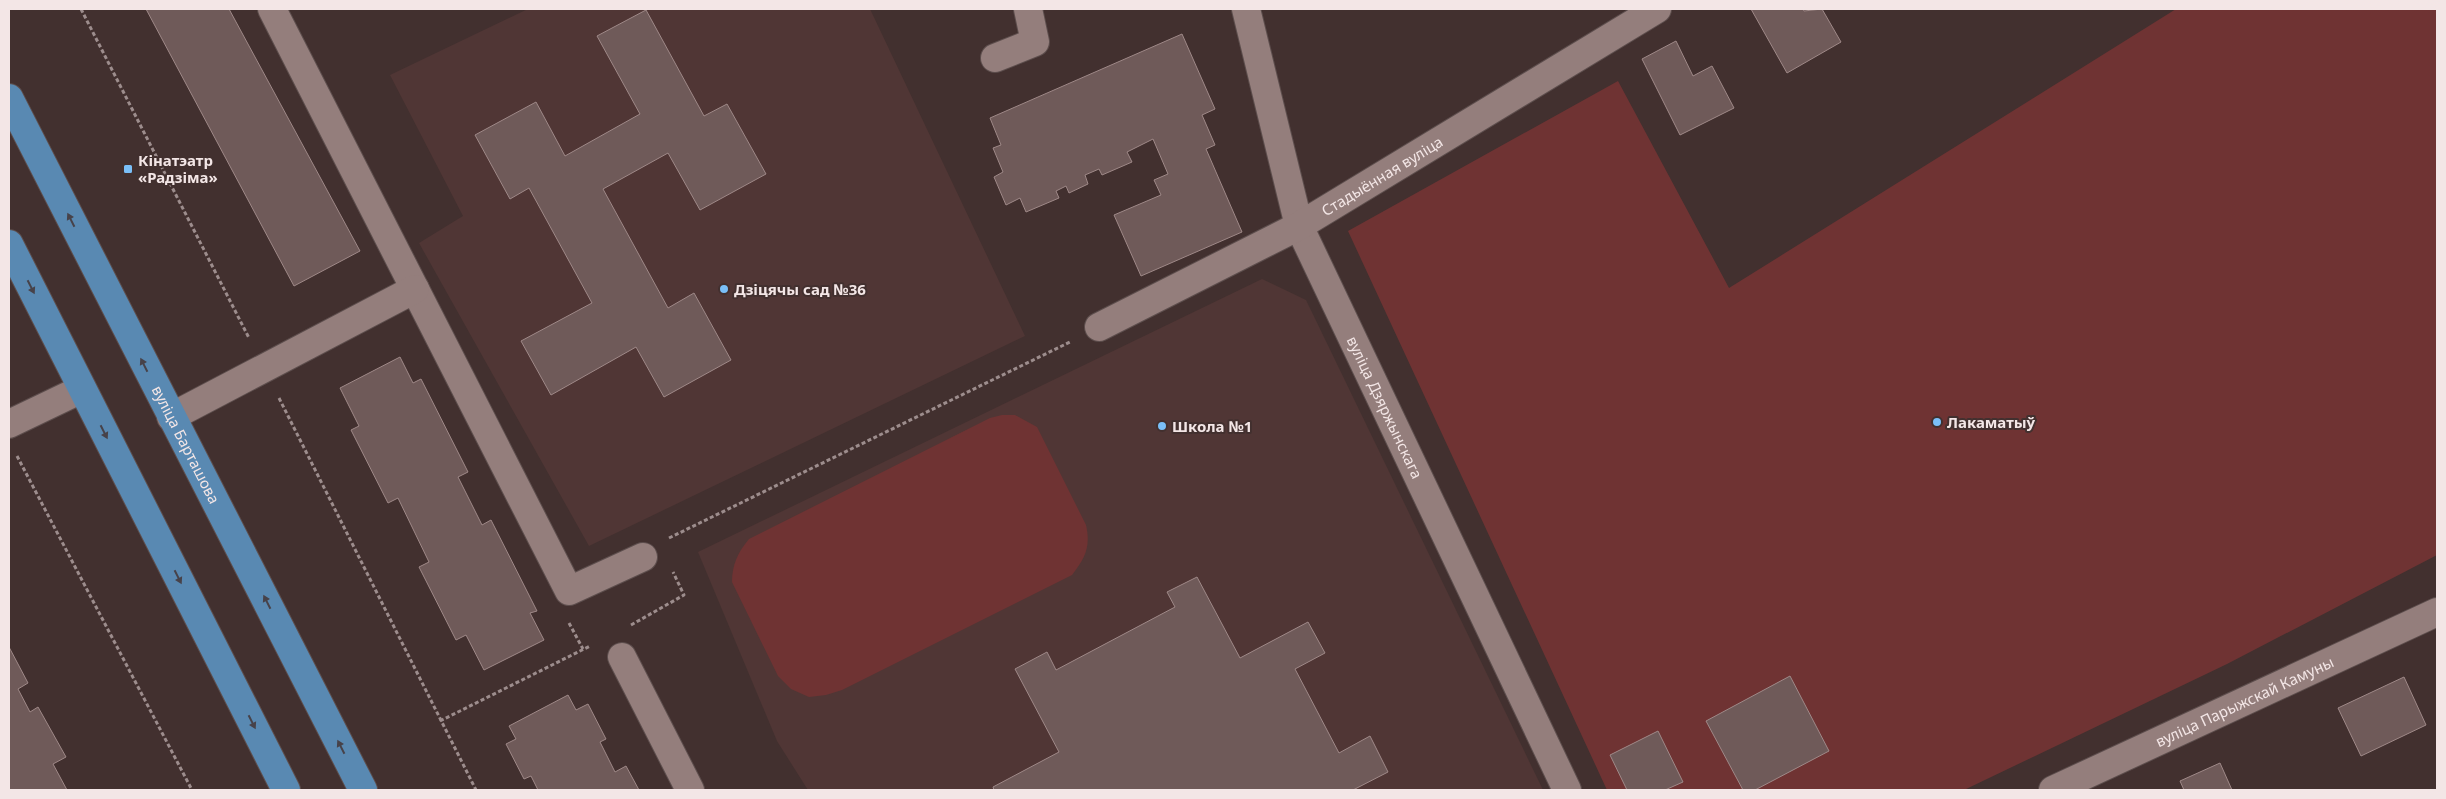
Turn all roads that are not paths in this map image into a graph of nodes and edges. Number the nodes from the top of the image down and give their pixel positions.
1 (272, 9) edge
2 (1028, 9) edge
3 (1246, 9) edge
4 (1657, 9) edge
5 (995, 58) dead end
6 (9, 98) edge
7 (1298, 226) junction
8 (9, 244) edge
9 (415, 289) junction
10 (1100, 327) road end
11 (82, 389) junction
12 (171, 418) junction
13 (11, 437) edge
14 (643, 557) dead end
15 (2437, 612) edge
16 (622, 657) dead end
17 (286, 790) edge
18 (363, 790) edge
19 (690, 790) edge
20 (1567, 790) edge
21 (2053, 790) edge

1 - 9 street
2 - 5 street
3 - 7 street, вуліца Дзяржынскага
4 - 7 street, Стадыённая вуліца
12 -> 6 main road, вуліца Барташова
7 - 10 street, Стадыённая вуліца
7 - 20 street, вуліца Дзяржынскага
8 -> 11 main road
9 - 12 street
9 - 14 street
11 - 13 street
11 -> 17 main road
18 -> 12 main road, вуліца Барташова
15 - 21 street, вуліца Парыжскай Камуны
16 - 19 street

